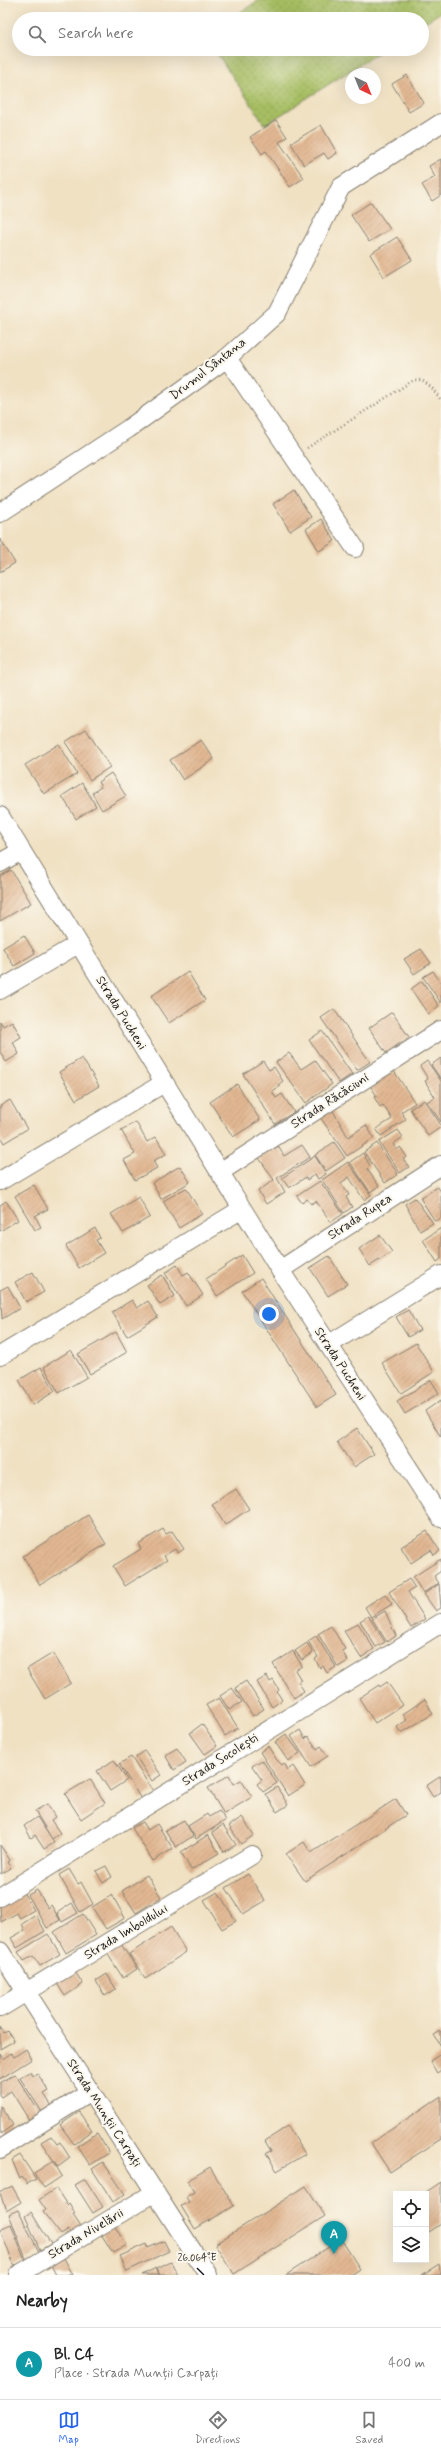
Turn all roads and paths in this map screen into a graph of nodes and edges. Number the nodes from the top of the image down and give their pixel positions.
1 (441, 123) edge
2 (227, 358) junction
3 (441, 400) edge
4 (293, 457) junction
5 (0, 513) edge
6 (355, 548) dead end
7 (0, 816) edge
8 (21, 851) junction
9 (0, 863) edge
10 (78, 944) junction
11 (0, 990) edge
12 (441, 1030) edge
13 (164, 1083) junction
14 (441, 1164) edge
15 (220, 1172) junction
16 (0, 1181) edge
17 (242, 1209) junction
18 (280, 1270) junction
19 (441, 1275) edge
20 (328, 1345) junction
21 (0, 1356) edge
22 (441, 1518) edge
23 (441, 1623) edge
24 (252, 1856) dead end
25 (0, 1897) edge
26 (0, 1951) edge
27 (27, 1992) junction
28 (0, 2008) edge
29 (90, 2092) junction
30 (0, 2149) edge
31 (154, 2193) junction
32 (18, 2275) edge
33 (208, 2275) edge

1 - 2 street, Drumul Sântana
2 - 4 street
2 - 5 street, Drumul Sântana
3 - 4 path
4 - 6 street
7 - 8 street, Strada Pucheni
8 - 9 street
8 - 10 street, Strada Pucheni
10 - 11 street
10 - 13 street, Strada Pucheni
12 - 15 street, Strada Răcăciuni
13 - 15 street, Strada Pucheni
13 - 16 street
14 - 18 street, Strada Rupea
15 - 17 street, Strada Pucheni
17 - 18 street, Strada Pucheni
17 - 21 street
18 - 20 street, Strada Pucheni
19 - 20 street
20 - 22 street, Strada Pucheni
23 - 25 street, Strada Socolești
24 - 27 street, Strada Imboldului
26 - 27 street, Strada Munții Carpați
27 - 28 street, Strada Imboldului
27 - 29 street, Strada Munții Carpați
29 - 30 street
29 - 31 street, Strada Munții Carpați
31 - 32 street, Strada Nivelării
31 - 33 street, Strada Munții Carpați

